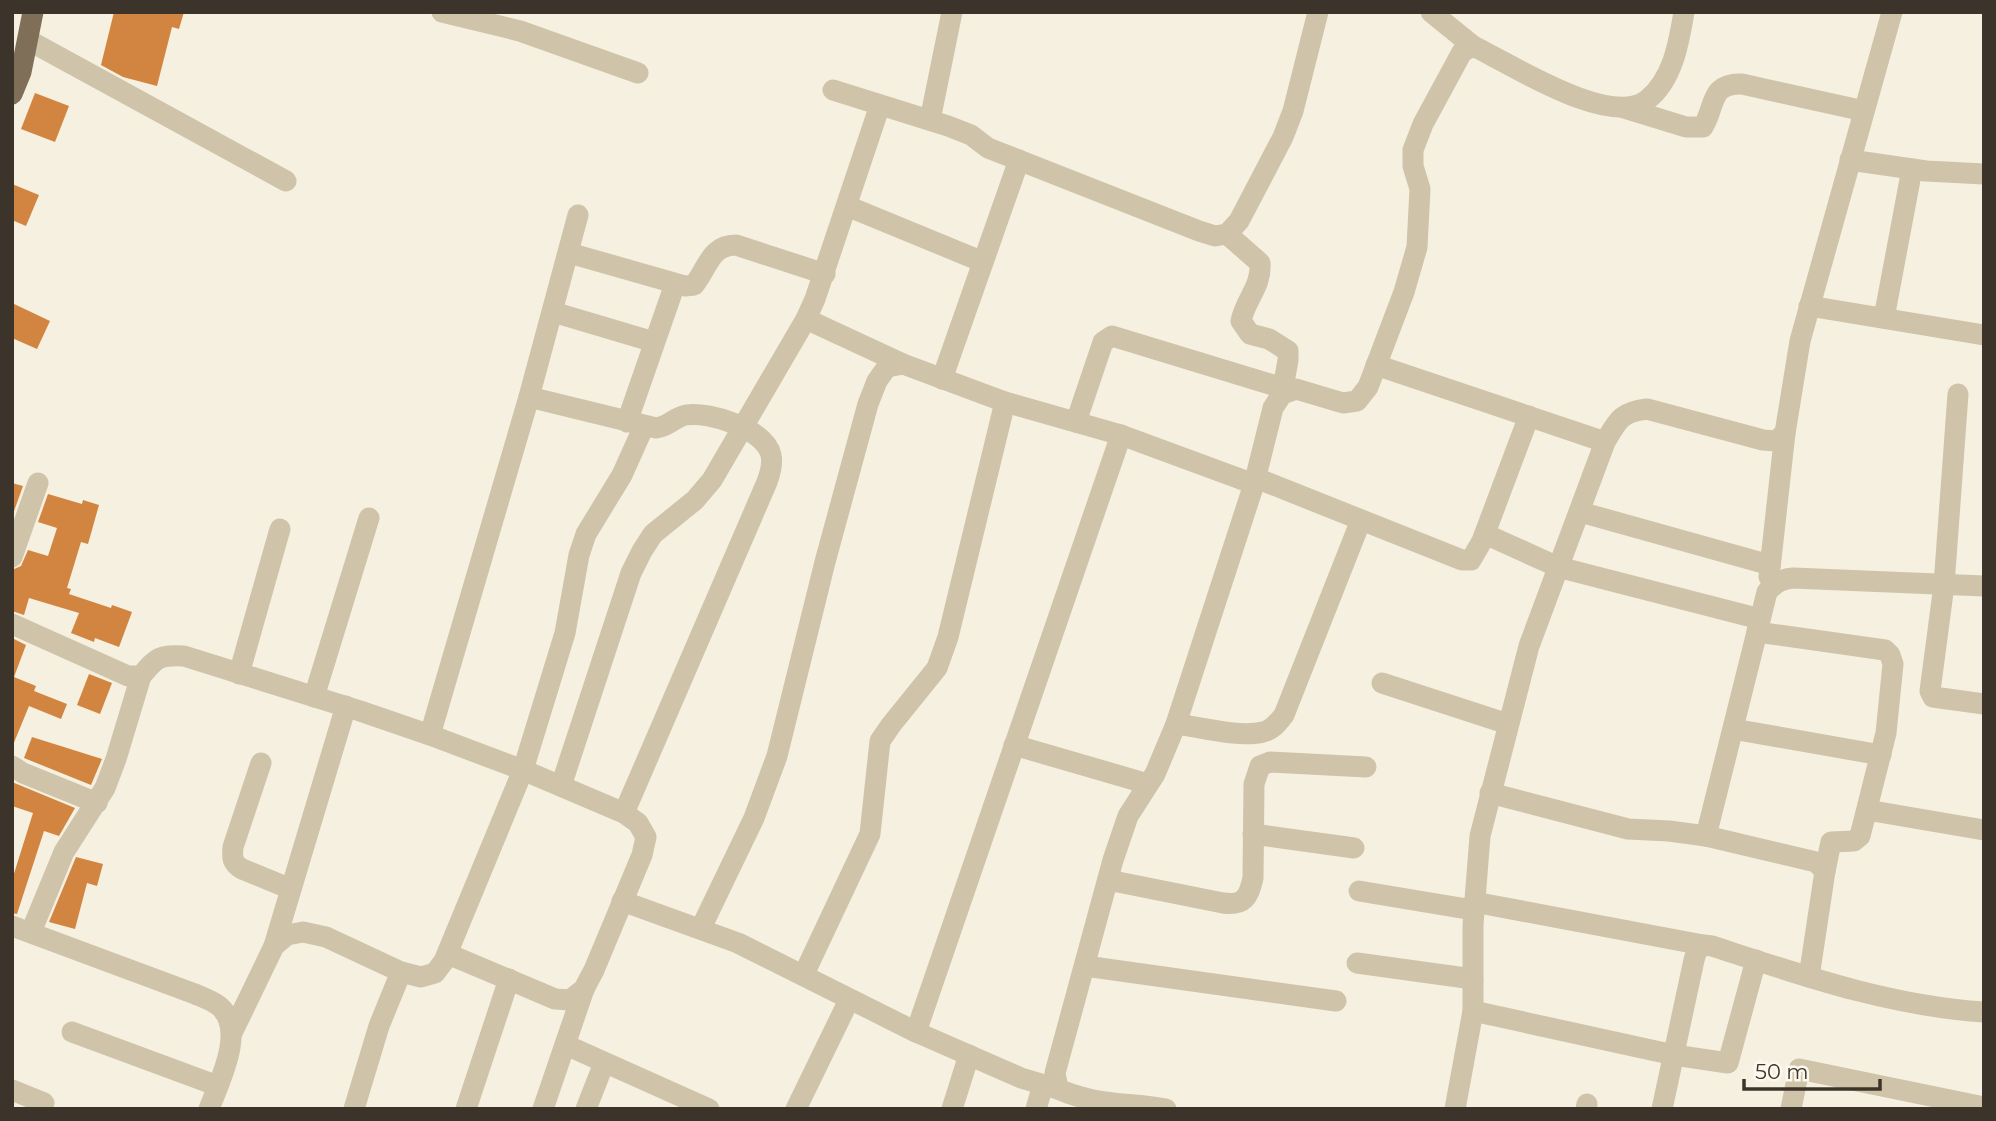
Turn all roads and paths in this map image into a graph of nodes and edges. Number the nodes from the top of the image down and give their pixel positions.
1 (33, 12) edge
2 (442, 12) edge
3 (952, 12) edge
4 (1318, 12) edge
5 (1430, 12) edge
6 (1684, 12) edge
7 (1892, 12) edge
8 (28, 40) junction
9 (1473, 46) junction
10 (16, 71) edge
11 (638, 73) dead end
12 (833, 90) dead end
13 (12, 94) edge
14 (880, 105) junction
15 (1622, 107) junction
16 (1864, 111) junction
17 (930, 120) junction
18 (1019, 160) junction
19 (1850, 160) junction
20 (1912, 169) junction
21 (1984, 174) edge
22 (286, 181) dead end
23 (847, 206) junction
24 (578, 215) dead end
25 (1227, 234) junction
26 (569, 253) junction
27 (983, 262) junction
28 (825, 274) junction
29 (675, 284) junction
30 (1809, 306) junction
31 (553, 312) junction
32 (1884, 318) junction
33 (806, 319) junction
34 (1984, 335) edge
35 (654, 342) junction
36 (903, 364) junction
37 (1376, 365) junction
38 (942, 379) junction
39 (1282, 391) junction
40 (1958, 394) dead end
41 (529, 397) junction
42 (1005, 402) junction
43 (1530, 416) junction
44 (1076, 422) junction
45 (635, 424) junction
46 (744, 426) junction
47 (1786, 433) junction
48 (1121, 435) junction
49 (1605, 442) junction
50 (1255, 481) junction
51 (38, 484) dead end
52 (1580, 512) junction
53 (369, 518) dead end
54 (1361, 520) junction
55 (280, 529) dead end
56 (1485, 534) junction
57 (12, 557) edge
58 (1770, 565) junction
59 (1558, 567) junction
60 (1944, 585) junction
61 (1984, 586) edge
62 (1767, 592) junction
63 (12, 624) edge
64 (1759, 626) junction
65 (239, 674) junction
66 (141, 676) junction
67 (1382, 683) dead end
68 (314, 697) junction
69 (1984, 704) edge
70 (346, 706) junction
71 (1176, 724) junction
72 (1508, 724) junction
73 (1733, 729) junction
74 (1250, 733) junction
75 (430, 735) junction
76 (1014, 745) junction
77 (1881, 755) junction
78 (261, 763) dead end
79 (12, 766) edge
80 (1366, 767) dead end
81 (523, 770) junction
82 (1255, 775) junction
83 (1149, 784) junction
84 (561, 786) junction
85 (1490, 793) junction
86 (97, 803) junction
87 (1867, 810) junction
88 (624, 813) junction
89 (1984, 830) edge
90 (1253, 834) junction
91 (1706, 836) junction
92 (1354, 848) dead end
93 (1825, 871) junction
94 (1108, 880) junction
95 (291, 889) junction
96 (1359, 891) dead end
97 (622, 901) junction
98 (1474, 906) junction
99 (22, 929) edge
100 (701, 929) junction
101 (1703, 945) junction
102 (274, 946) junction
103 (448, 954) junction
104 (1756, 960) junction
105 (1357, 963) dead end
106 (1085, 966) junction
107 (401, 972) junction
108 (804, 974) junction
109 (1809, 977) junction
110 (509, 979) junction
111 (1473, 979) junction
112 (584, 989) junction
113 (849, 1000) junction
114 (1336, 1000) dead end
115 (1473, 1011) junction
116 (1984, 1012) edge
117 (72, 1032) dead end
118 (232, 1032) junction
119 (916, 1032) junction
120 (566, 1045) junction
121 (969, 1055) junction
122 (1674, 1055) junction
123 (604, 1063) junction
124 (218, 1086) junction
125 (1050, 1087) junction
126 (12, 1090) edge
127 (44, 1102) dead end
128 (677, 1103) edge
129 (1142, 1107) edge
130 (1984, 1107) edge
131 (209, 1109) edge
132 (354, 1109) edge
133 (466, 1109) edge
134 (543, 1109) edge
135 (586, 1109) edge
136 (709, 1109) edge
137 (796, 1109) edge
138 (952, 1109) edge
139 (1035, 1109) edge
140 (1166, 1109) edge
141 (1455, 1109) edge
142 (1661, 1109) edge
143 (1791, 1109) edge

1 - 8 main road
2 - 11 street
3 - 17 street
4 - 25 street
5 - 9 street
6 - 15 street
7 - 16 street
8 - 10 main road
8 - 22 street
9 - 15 street
9 - 37 street
10 - 13 main road
12 - 14 street
14 - 17 street
14 - 23 street
15 - 16 street
16 - 19 street
17 - 18 street
18 - 25 street
18 - 27 street
19 - 20 street
19 - 30 street
20 - 21 street
20 - 32 street
23 - 27 street
23 - 28 street
24 - 26 street
25 - 39 street
26 - 29 street
26 - 31 street
27 - 38 street
28 - 29 street
28 - 33 street
29 - 35 street
30 - 32 street
30 - 47 street
31 - 35 street
31 - 41 street
32 - 34 street
33 - 36 street
33 - 46 street
35 - 45 street
36 - 38 street
36 - 100 street
37 - 39 street
37 - 43 street
38 - 42 street
39 - 44 street
39 - 50 street
40 - 60 street
41 - 45 street
41 - 75 street
42 - 44 street
42 - 108 street
43 - 49 street
43 - 56 street
44 - 48 street
45 - 46 street
45 - 81 street
46 - 84 street
46 - 88 street
47 - 49 street
47 - 58 street
48 - 50 street
48 - 76 street
49 - 52 street
50 - 54 street
50 - 71 street
51 - 57 street
52 - 58 street
52 - 59 street
53 - 68 street
54 - 56 street
54 - 74 street
55 - 65 street
56 - 59 street
58 - 62 street
59 - 64 street
59 - 72 street
60 - 61 street
60 - 62 street
60 - 69 street
62 - 64 street
63 - 66 street
64 - 73 street
64 - 77 street
65 - 66 street
65 - 68 street
66 - 86 street
67 - 72 street
68 - 70 street
70 - 75 street
70 - 95 street
71 - 74 street
71 - 83 street
72 - 85 street
73 - 77 street
73 - 91 street
74 - 82 street
75 - 81 street
76 - 83 street
76 - 119 street
77 - 87 street
78 - 95 street
79 - 86 street
80 - 82 street
81 - 84 street
81 - 103 street
82 - 90 street
83 - 94 street
84 - 88 street
85 - 91 street
85 - 98 street
86 - 99 street
87 - 89 street
87 - 93 street
88 - 97 street
90 - 92 street
90 - 94 street
91 - 93 street
93 - 109 street
94 - 106 street
95 - 102 street
96 - 98 street
97 - 100 street
97 - 112 street
98 - 101 street
98 - 111 street
99 - 118 street
100 - 108 street
101 - 104 street
101 - 122 street
102 - 107 street
102 - 118 street
103 - 107 street
103 - 110 street
104 - 109 street
104 - 122 street
105 - 111 street
106 - 114 street
106 - 125 street
107 - 132 street
108 - 113 street
109 - 116 street
110 - 112 street
110 - 133 street
111 - 115 street
112 - 120 street
113 - 119 street
113 - 137 street
115 - 122 street
115 - 141 street
117 - 124 street
118 - 124 street
119 - 121 street
120 - 123 street
120 - 134 street
121 - 125 street
121 - 138 street
122 - 142 street
123 - 128 street
123 - 135 street
124 - 131 street
125 - 129 street
125 - 139 street
126 - 127 street
128 - 136 street
129 - 140 street
130 - 143 street

